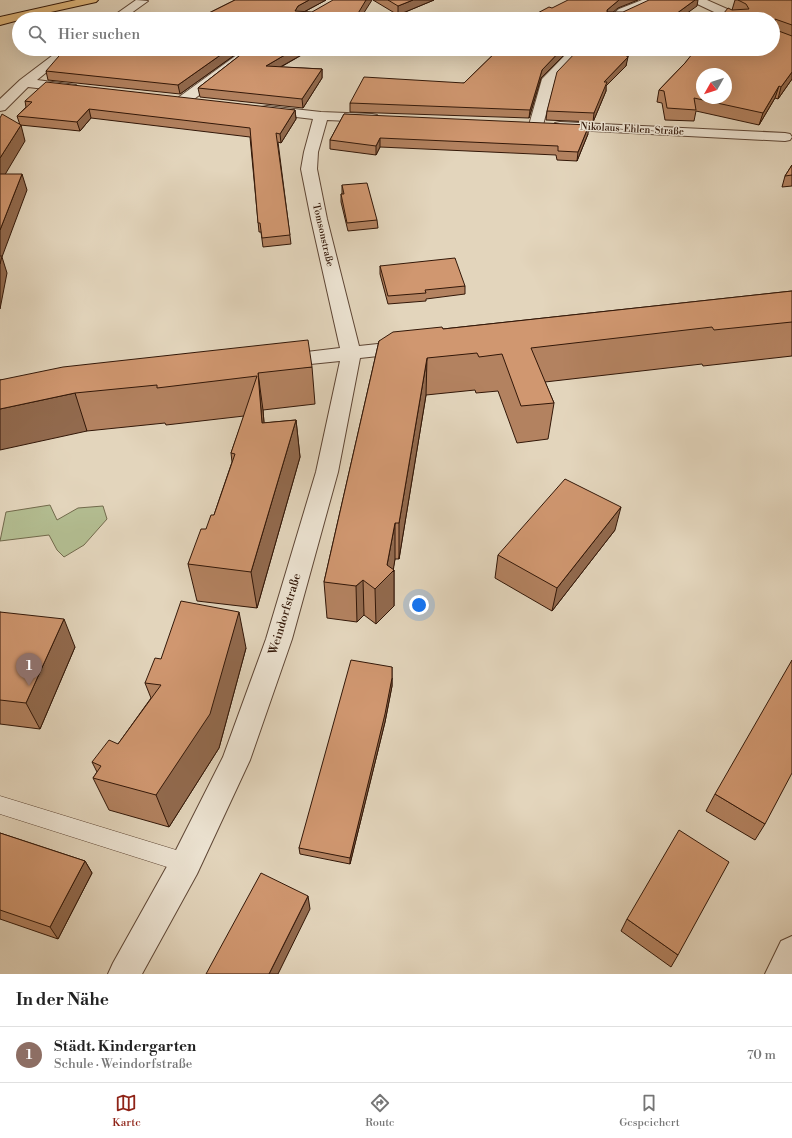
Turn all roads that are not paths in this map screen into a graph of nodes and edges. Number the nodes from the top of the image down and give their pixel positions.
1 (92, 0) edge
2 (142, 0) edge
3 (652, 0) edge
4 (697, 0) edge
5 (39, 12) edge
6 (126, 12) edge
7 (623, 12) edge
8 (724, 12) edge
9 (12, 18) edge
10 (0, 21) edge
11 (60, 56) edge
12 (244, 56) edge
13 (571, 56) edge
14 (25, 83) junction
15 (81, 89) edge
16 (168, 99) edge
17 (184, 100) junction
18 (206, 103) edge
19 (0, 107) edge
20 (252, 108) edge
21 (320, 116) junction
22 (382, 119) edge
23 (792, 123) edge
24 (521, 124) edge
25 (536, 125) junction
26 (788, 141) edge
27 (422, 344) edge
28 (352, 354) junction
29 (265, 363) edge
30 (0, 804) edge
31 (186, 863) junction
32 (792, 952) edge
33 (124, 974) edge
34 (781, 974) edge

1 - 5 main road
2 - 6 street
3 - 7 street
4 - 8 street
9 - 10 main road
11 - 14 street
12 - 17 street
13 - 25 street
14 - 15 street
14 - 19 street
16 - 17 street
17 - 18 street
20 - 21 street
21 - 22 street
21 - 28 street, Tomsonstraße
23 - 26 street
24 - 25 street, Nikolaus-Ehlen-Straße
25 - 26 street, Nikolaus-Ehlen-Straße
27 - 28 street
28 - 29 street
28 - 31 street, Weindorfstraße
30 - 31 lane
31 - 33 street, Weindorfstraße
32 - 34 street

